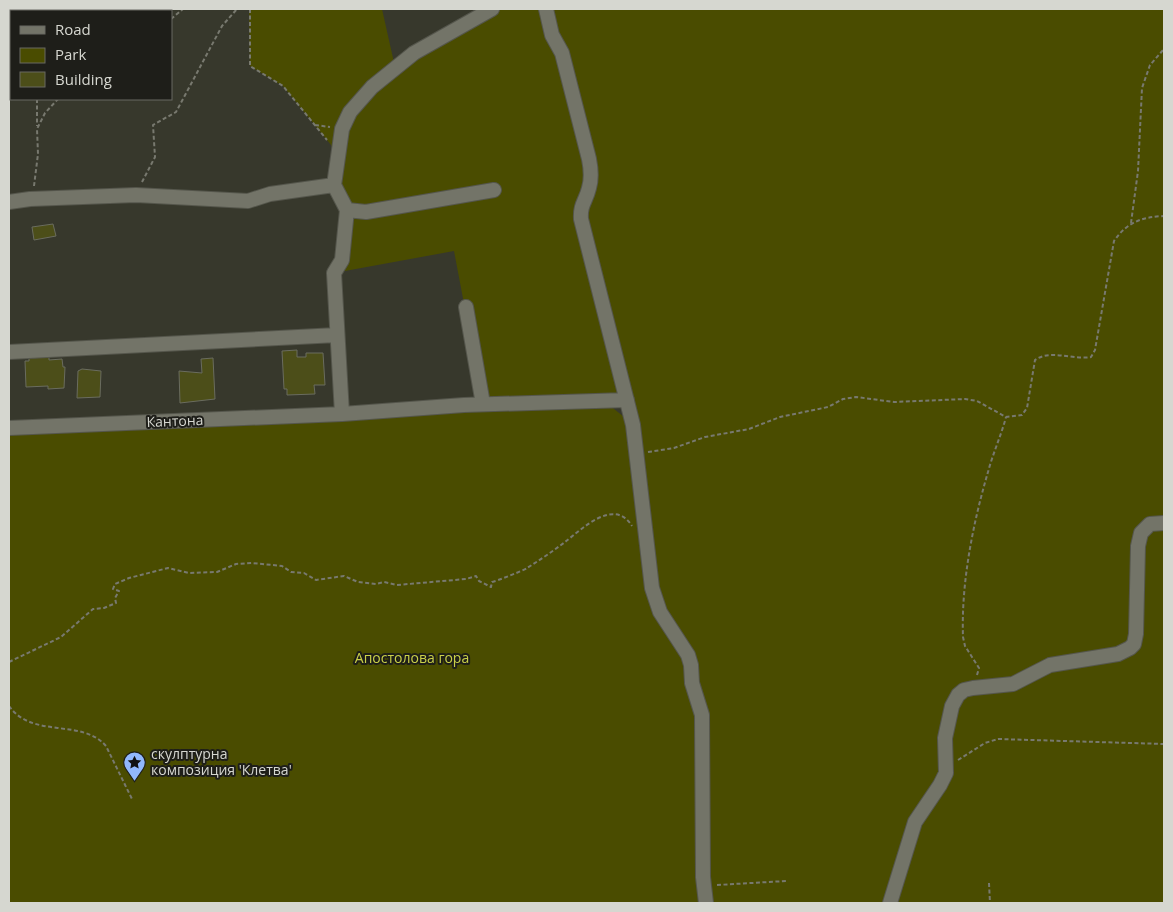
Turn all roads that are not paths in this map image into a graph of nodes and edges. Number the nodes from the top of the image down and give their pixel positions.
1 (492, 9) edge
2 (546, 9) edge
3 (334, 185) junction
4 (494, 190) dead end
5 (9, 202) edge
6 (347, 210) junction
7 (466, 307) dead end
8 (337, 335) junction
9 (9, 352) edge
10 (627, 400) junction
11 (483, 404) junction
12 (342, 414) junction
13 (9, 428) edge
14 (1164, 523) edge
15 (706, 903) edge
16 (890, 903) edge

1 - 3 street
2 - 10 street
3 - 5 street
3 - 6 street
4 - 6 street
6 - 8 street
7 - 11 street
8 - 9 street
8 - 12 street
10 - 11 street, Кантона
10 - 15 street
11 - 12 street, Кантона
12 - 13 street, Кантона
14 - 16 street

